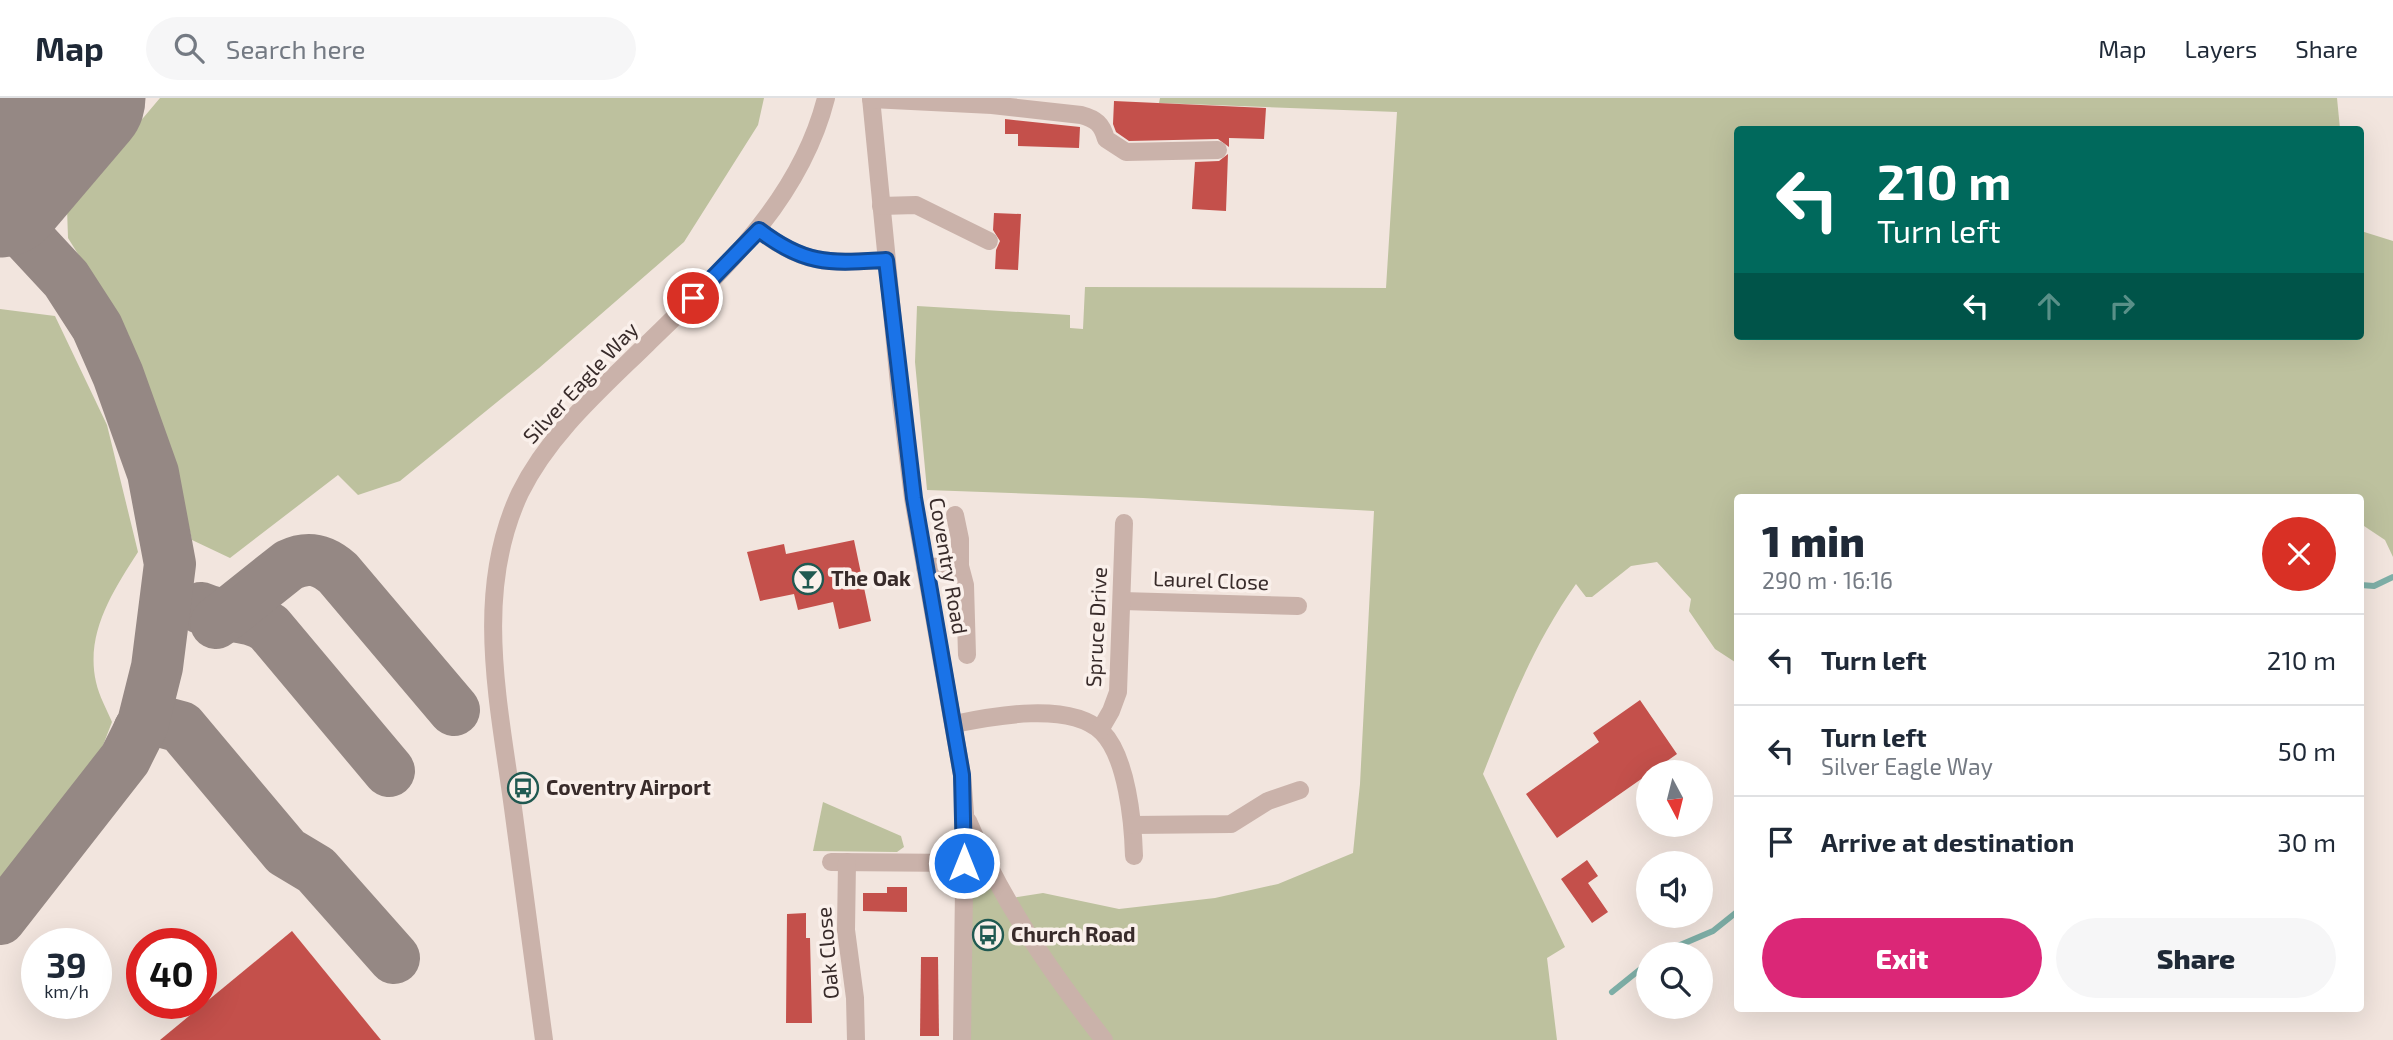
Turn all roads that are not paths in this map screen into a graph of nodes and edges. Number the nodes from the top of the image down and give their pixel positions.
1 (826, 98) edge
2 (871, 99) edge
3 (1218, 150) dead end
4 (881, 206) junction
5 (759, 230) junction
6 (989, 241) dead end
7 (886, 260) junction
8 (955, 514) dead end
9 (1124, 523) dead end
10 (960, 566) junction
11 (925, 567) junction
12 (1122, 601) junction
13 (1298, 606) dead end
14 (967, 655) dead end
15 (954, 723) junction
16 (1100, 730) junction
17 (1300, 790) dead end
18 (965, 813) junction
19 (1133, 825) junction
20 (1134, 856) dead end
21 (964, 863) junction
22 (544, 1040) edge
23 (856, 1040) edge
24 (962, 1040) edge
25 (1104, 1040) edge

1 - 5 street, Silver Eagle Way
2 - 3 street
2 - 4 street, Coventry Road
4 - 6 street
4 - 7 street, Coventry Road
5 - 7 street
5 - 22 street, Silver Eagle Way
7 - 11 street, Coventry Road
8 - 10 street
9 - 12 street, Spruce Drive
10 - 11 street
10 - 14 street
11 - 15 street, Coventry Road
12 - 13 street, Laurel Close
12 - 16 street, Spruce Drive
15 - 16 street
15 - 18 street, Coventry Road
16 - 19 street
17 - 19 street
18 - 21 street, Coventry Road
18 - 25 street
19 - 20 street
21 - 23 street, Oak Close
21 - 24 street, Coventry Road

